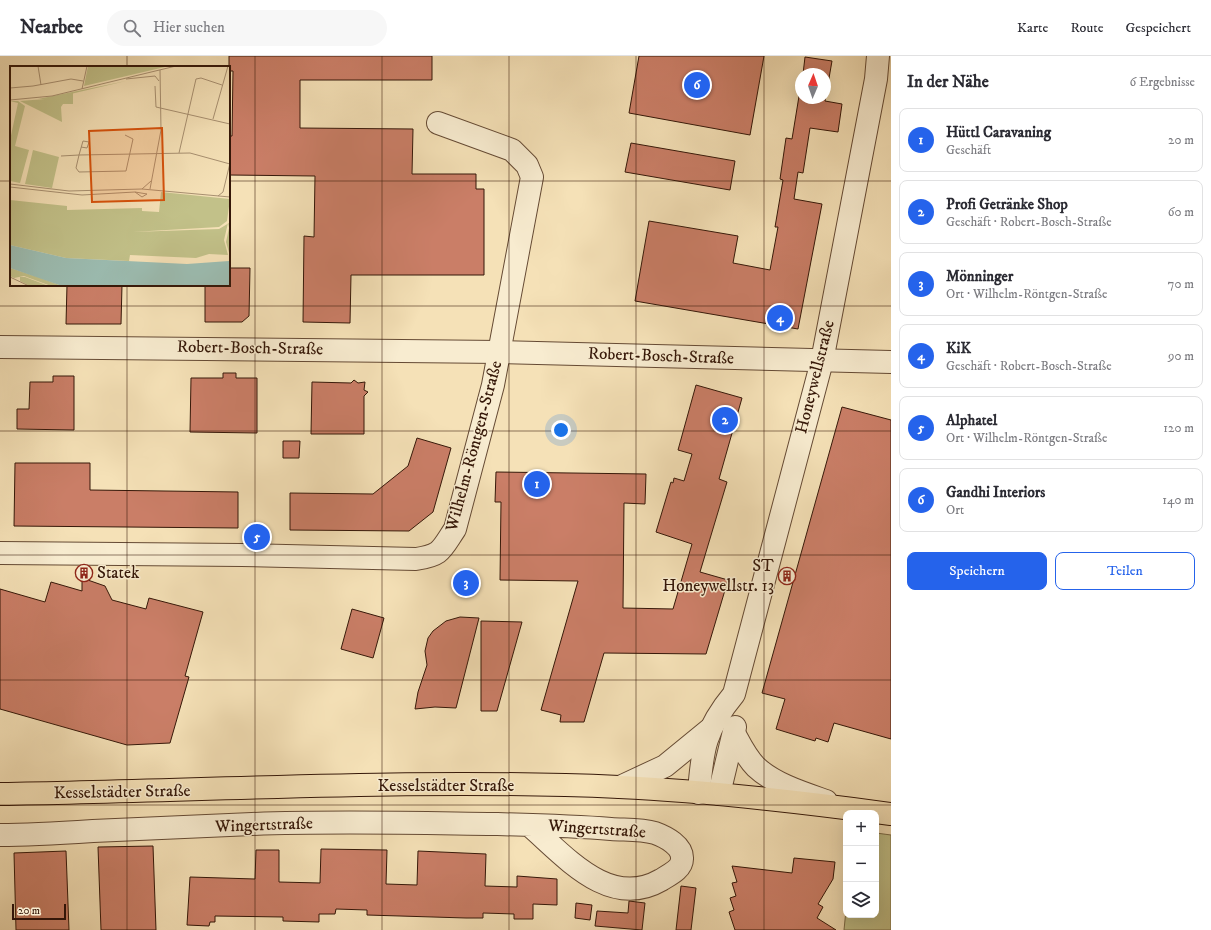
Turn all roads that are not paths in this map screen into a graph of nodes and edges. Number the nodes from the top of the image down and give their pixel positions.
1 (878, 56) edge
2 (438, 123) dead end
3 (0, 347) edge
4 (500, 352) junction
5 (822, 361) junction
6 (891, 362) edge
7 (0, 553) edge
8 (734, 694) junction
9 (709, 730) junction
10 (734, 732) junction
11 (620, 787) junction
12 (709, 793) junction
13 (0, 794) edge
14 (840, 806) junction
15 (891, 814) edge
16 (529, 825) junction
17 (0, 835) edge

1 - 5 street, Honeywellstraße
2 - 4 street
3 - 4 street, Robert-Bosch-Straße
4 - 5 street, Robert-Bosch-Straße
4 - 7 street, Wilhelm-Röntgen-Straße
5 - 6 street, Robert-Bosch-Straße
5 - 8 street, Honeywellstraße
8 - 9 street, Honeywellstraße
8 - 10 street, Honeywellstraße
9 - 11 street, Honeywellstraße
9 - 12 street, Honeywellstraße
10 - 12 street, Honeywellstraße
10 - 14 street
11 - 12 main road, Kesselstädter Straße
11 - 13 main road, Kesselstädter Straße
12 - 14 main road, Kesselstädter Straße
14 - 15 main road, Kesselstädter Straße
16 - 16 street, Wingertstraße
16 - 17 street, Wingertstraße

